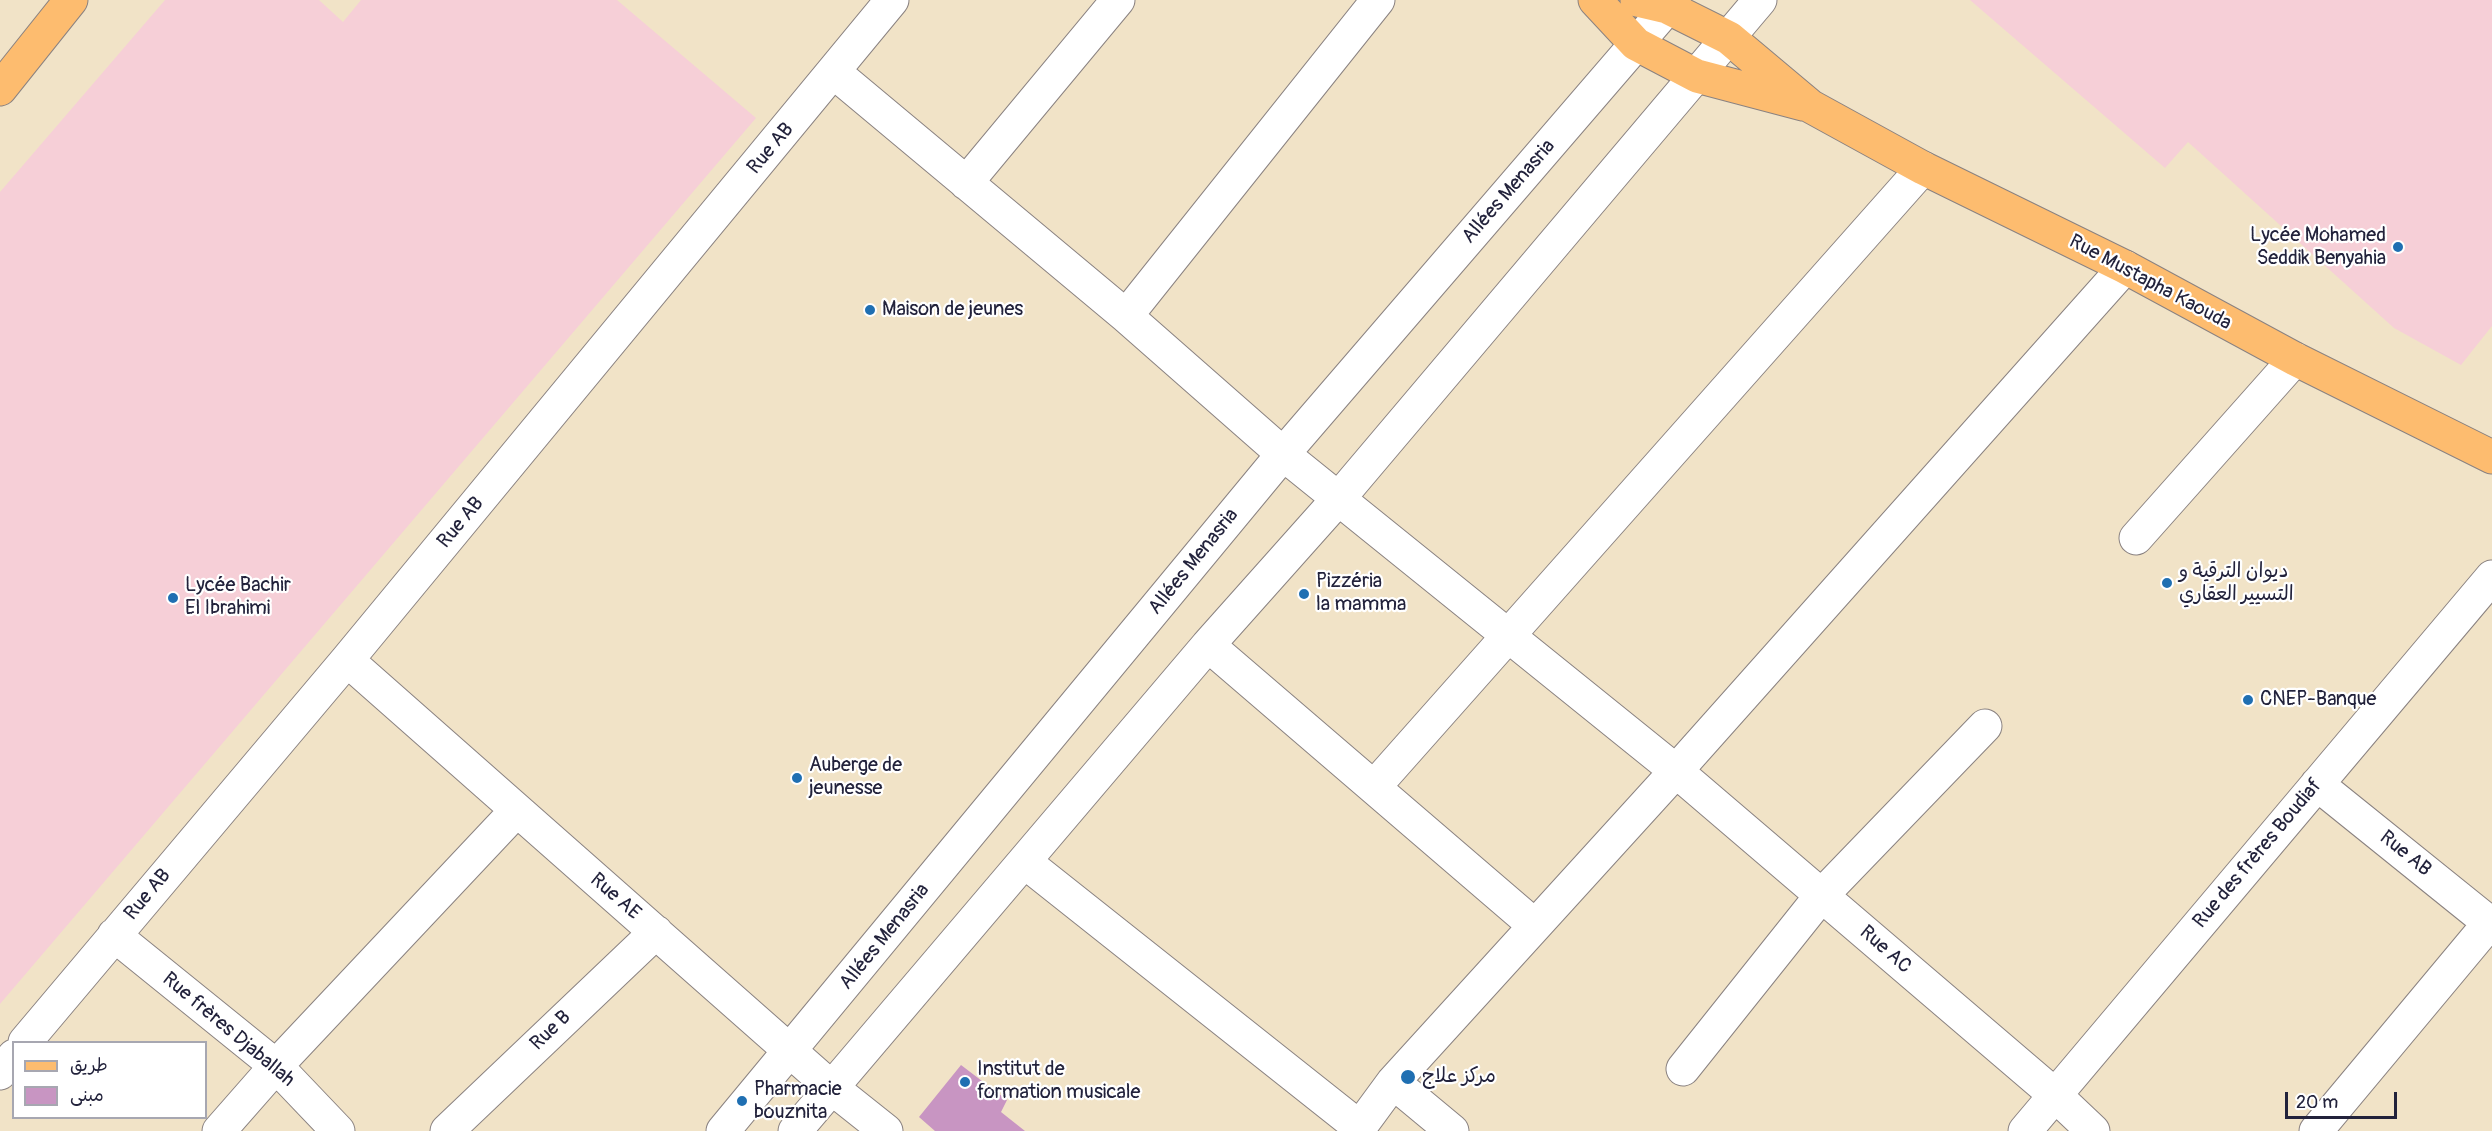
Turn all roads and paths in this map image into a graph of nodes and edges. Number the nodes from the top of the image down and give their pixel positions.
1 (71, 0) edge
2 (892, 0) edge
3 (1118, 0) edge
4 (1378, 0) edge
5 (1595, 0) edge
6 (1760, 0) edge
7 (1659, 2) edge
8 (1729, 38) junction
9 (1636, 44) junction
10 (835, 73) junction
11 (1697, 76) junction
12 (0, 89) edge
13 (1810, 106) junction
14 (1923, 168) junction
15 (966, 183) junction
16 (2124, 267) junction
17 (1126, 316) junction
18 (2295, 359) junction
19 (1283, 454) junction
20 (2492, 457) edge
21 (1339, 498) junction
22 (2136, 538) dead end
23 (2492, 577) edge
24 (1509, 635) junction
25 (1208, 645) junction
26 (347, 660) junction
27 (1985, 726) dead end
28 (1676, 771) junction
29 (2318, 784) junction
30 (1374, 787) junction
31 (516, 811) junction
32 (1025, 862) junction
33 (1821, 896) junction
34 (2491, 922) edge
35 (1534, 925) junction
36 (656, 932) junction
37 (114, 934) junction
38 (26, 1041) edge
39 (791, 1051) junction
40 (12, 1058) edge
41 (276, 1066) junction
42 (1683, 1069) dead end
43 (0, 1073) edge
44 (1393, 1082) junction
45 (832, 1088) junction
46 (2055, 1095) junction
47 (1358, 1129) edge
48 (219, 1131) edge
49 (338, 1131) edge
50 (447, 1131) edge
51 (723, 1131) edge
52 (795, 1131) edge
53 (886, 1131) edge
54 (1452, 1131) edge
55 (2025, 1131) edge
56 (2093, 1131) edge
57 (2316, 1131) edge

1 - 12 main road
2 - 10 street, Rue AB
3 - 15 street
4 - 17 street
5 - 9 main road, Rue Mustapha Kaouda
6 - 8 street
7 - 8 main road, Rue Mustapha Kaouda
7 - 9 street, Allées Menasria
8 - 11 street
8 - 13 main road, Rue Mustapha Kaouda
9 - 11 main road, Rue Mustapha Kaouda
9 - 19 street, Allées Menasria
10 - 15 street, Rue AC
10 - 26 street, Rue AB
11 - 13 main road, Rue Mustapha Kaouda
11 - 21 street
13 - 14 main road, Rue Mustapha Kaouda
14 - 16 main road, Rue Mustapha Kaouda
14 - 24 street
15 - 17 street, Rue AC
16 - 18 main road, Rue Mustapha Kaouda
16 - 28 street
17 - 19 street, Rue AC
18 - 20 main road, Rue Mustapha Kaouda
18 - 22 street
19 - 21 street, Rue AC
19 - 39 street, Allées Menasria
21 - 24 street, Rue AC
21 - 25 street
23 - 29 street, Rue des frères Boudiaf
24 - 28 street, Rue AC
24 - 30 street
25 - 30 street
25 - 32 street
26 - 31 street, Rue AE
26 - 37 street, Rue AB
27 - 33 street
28 - 33 street, Rue AC
28 - 35 street
29 - 34 street, Rue AB
29 - 46 street, Rue des frères Boudiaf
30 - 35 street
31 - 36 street, Rue AE
31 - 41 street
32 - 45 street
32 - 47 street
33 - 42 street
33 - 46 street, Rue AC
34 - 57 street
35 - 44 street
36 - 39 street, Rue AE
36 - 50 street, Rue B
37 - 38 street, Rue AB
37 - 41 street, Rue frères Djaballah
39 - 45 street, Rue AE
39 - 51 street, Allées Menasria
40 - 43 street
41 - 48 street
41 - 49 street, Rue frères Djaballah
44 - 47 street
44 - 54 street
45 - 52 street
45 - 53 street, Rue AE
46 - 55 street, Rue des frères Boudiaf
46 - 56 street, Rue AC

